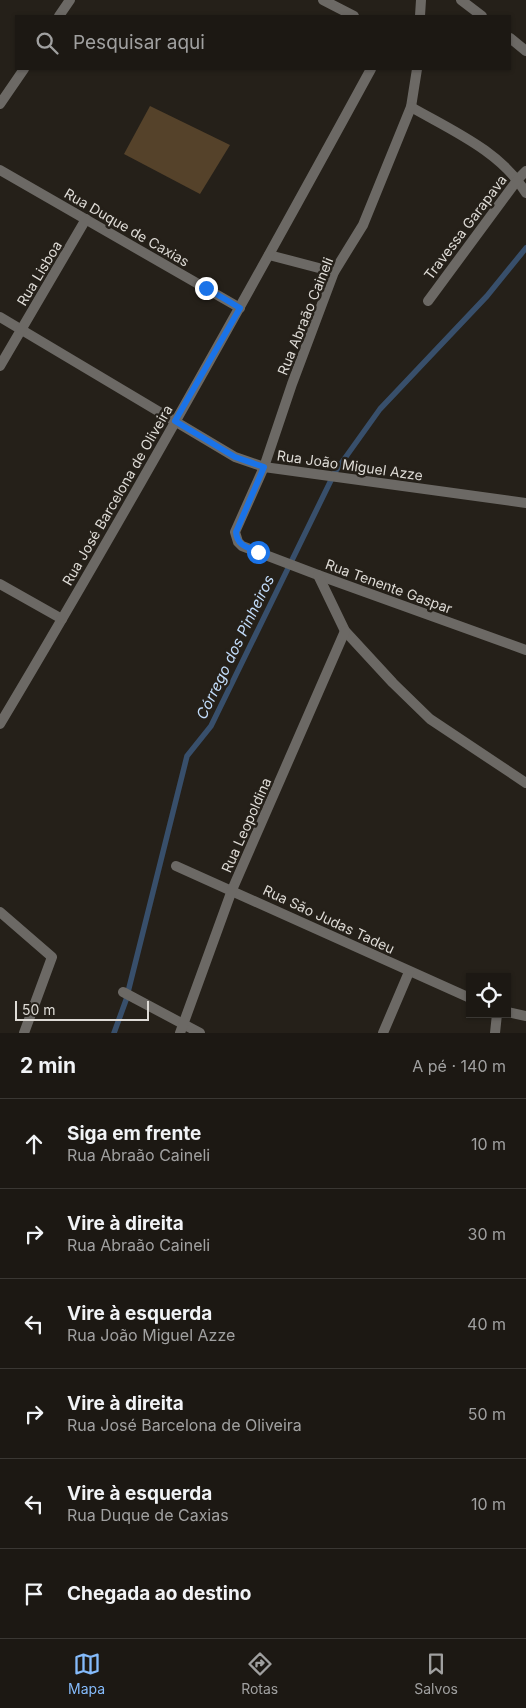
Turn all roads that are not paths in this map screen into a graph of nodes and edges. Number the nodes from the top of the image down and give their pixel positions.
1 (70, 0) edge
2 (323, 0) edge
3 (420, 0) edge
4 (461, 0) edge
5 (60, 15) edge
6 (352, 15) edge
7 (420, 15) edge
8 (481, 15) edge
9 (511, 39) edge
10 (526, 51) edge
11 (23, 70) edge
12 (370, 70) edge
13 (417, 70) edge
14 (0, 104) edge
15 (411, 107) junction
16 (0, 170) edge
17 (526, 171) edge
18 (522, 186) edge
19 (86, 219) junction
20 (269, 255) junction
21 (334, 272) junction
22 (428, 301) dead end
23 (240, 308) junction
24 (0, 317) edge
25 (21, 330) junction
26 (0, 366) edge
27 (175, 421) junction
28 (264, 467) junction
29 (526, 503) edge
30 (242, 546) joint
31 (318, 575) junction
32 (0, 584) edge
33 (62, 619) junction
34 (345, 631) junction
35 (526, 650) edge
36 (0, 724) edge
37 (526, 783) edge
38 (176, 866) dead end
39 (232, 890) junction
40 (0, 912) edge
41 (409, 972) junction
42 (124, 992) dead end
43 (466, 996) edge
44 (511, 1013) edge
45 (526, 1016) edge
46 (497, 1018) edge
47 (182, 1029) edge
48 (24, 1033) edge
49 (200, 1033) edge
50 (384, 1033) edge
51 (495, 1033) edge

1 - 5 street
2 - 6 street
3 - 7 street
4 - 8 street
9 - 10 street
11 - 14 street
12 - 20 street, Rua José Barcelona de Oliveira
13 - 15 street, Rua Abraão Caineli
15 - 18 street
15 - 21 street, Rua Abraão Caineli
16 - 19 street, Rua Duque de Caxias
17 - 18 street, Travessa Garapava
18 - 22 street, Travessa Garapava
19 - 23 street, Rua Duque de Caxias
19 - 25 street, Rua Lisboa
20 - 21 street
20 - 23 street, Rua José Barcelona de Oliveira
21 - 28 street, Rua Abraão Caineli
23 - 27 street, Rua José Barcelona de Oliveira
24 - 25 street, Rua João Miguel Azze
25 - 26 street, Rua Lisboa
25 - 27 street, Rua João Miguel Azze
27 - 28 street, Rua João Miguel Azze
27 - 33 street, Rua José Barcelona de Oliveira
28 - 29 street, Rua João Miguel Azze
28 - 30 street, Rua Abraão Caineli
30 - 31 street, Rua Tenente Gaspar
31 - 34 street
31 - 35 street, Rua Tenente Gaspar
32 - 33 street
33 - 36 street, Rua José Barcelona de Oliveira
34 - 37 street
34 - 39 street, Rua Leopoldina
38 - 39 street, Rua São Judas Tadeu
39 - 41 street, Rua São Judas Tadeu
39 - 47 street, Rua Leopoldina
40 - 48 street
41 - 43 street, Rua São Judas Tadeu
41 - 50 street
42 - 47 street
44 - 45 street
46 - 51 street
47 - 49 street

